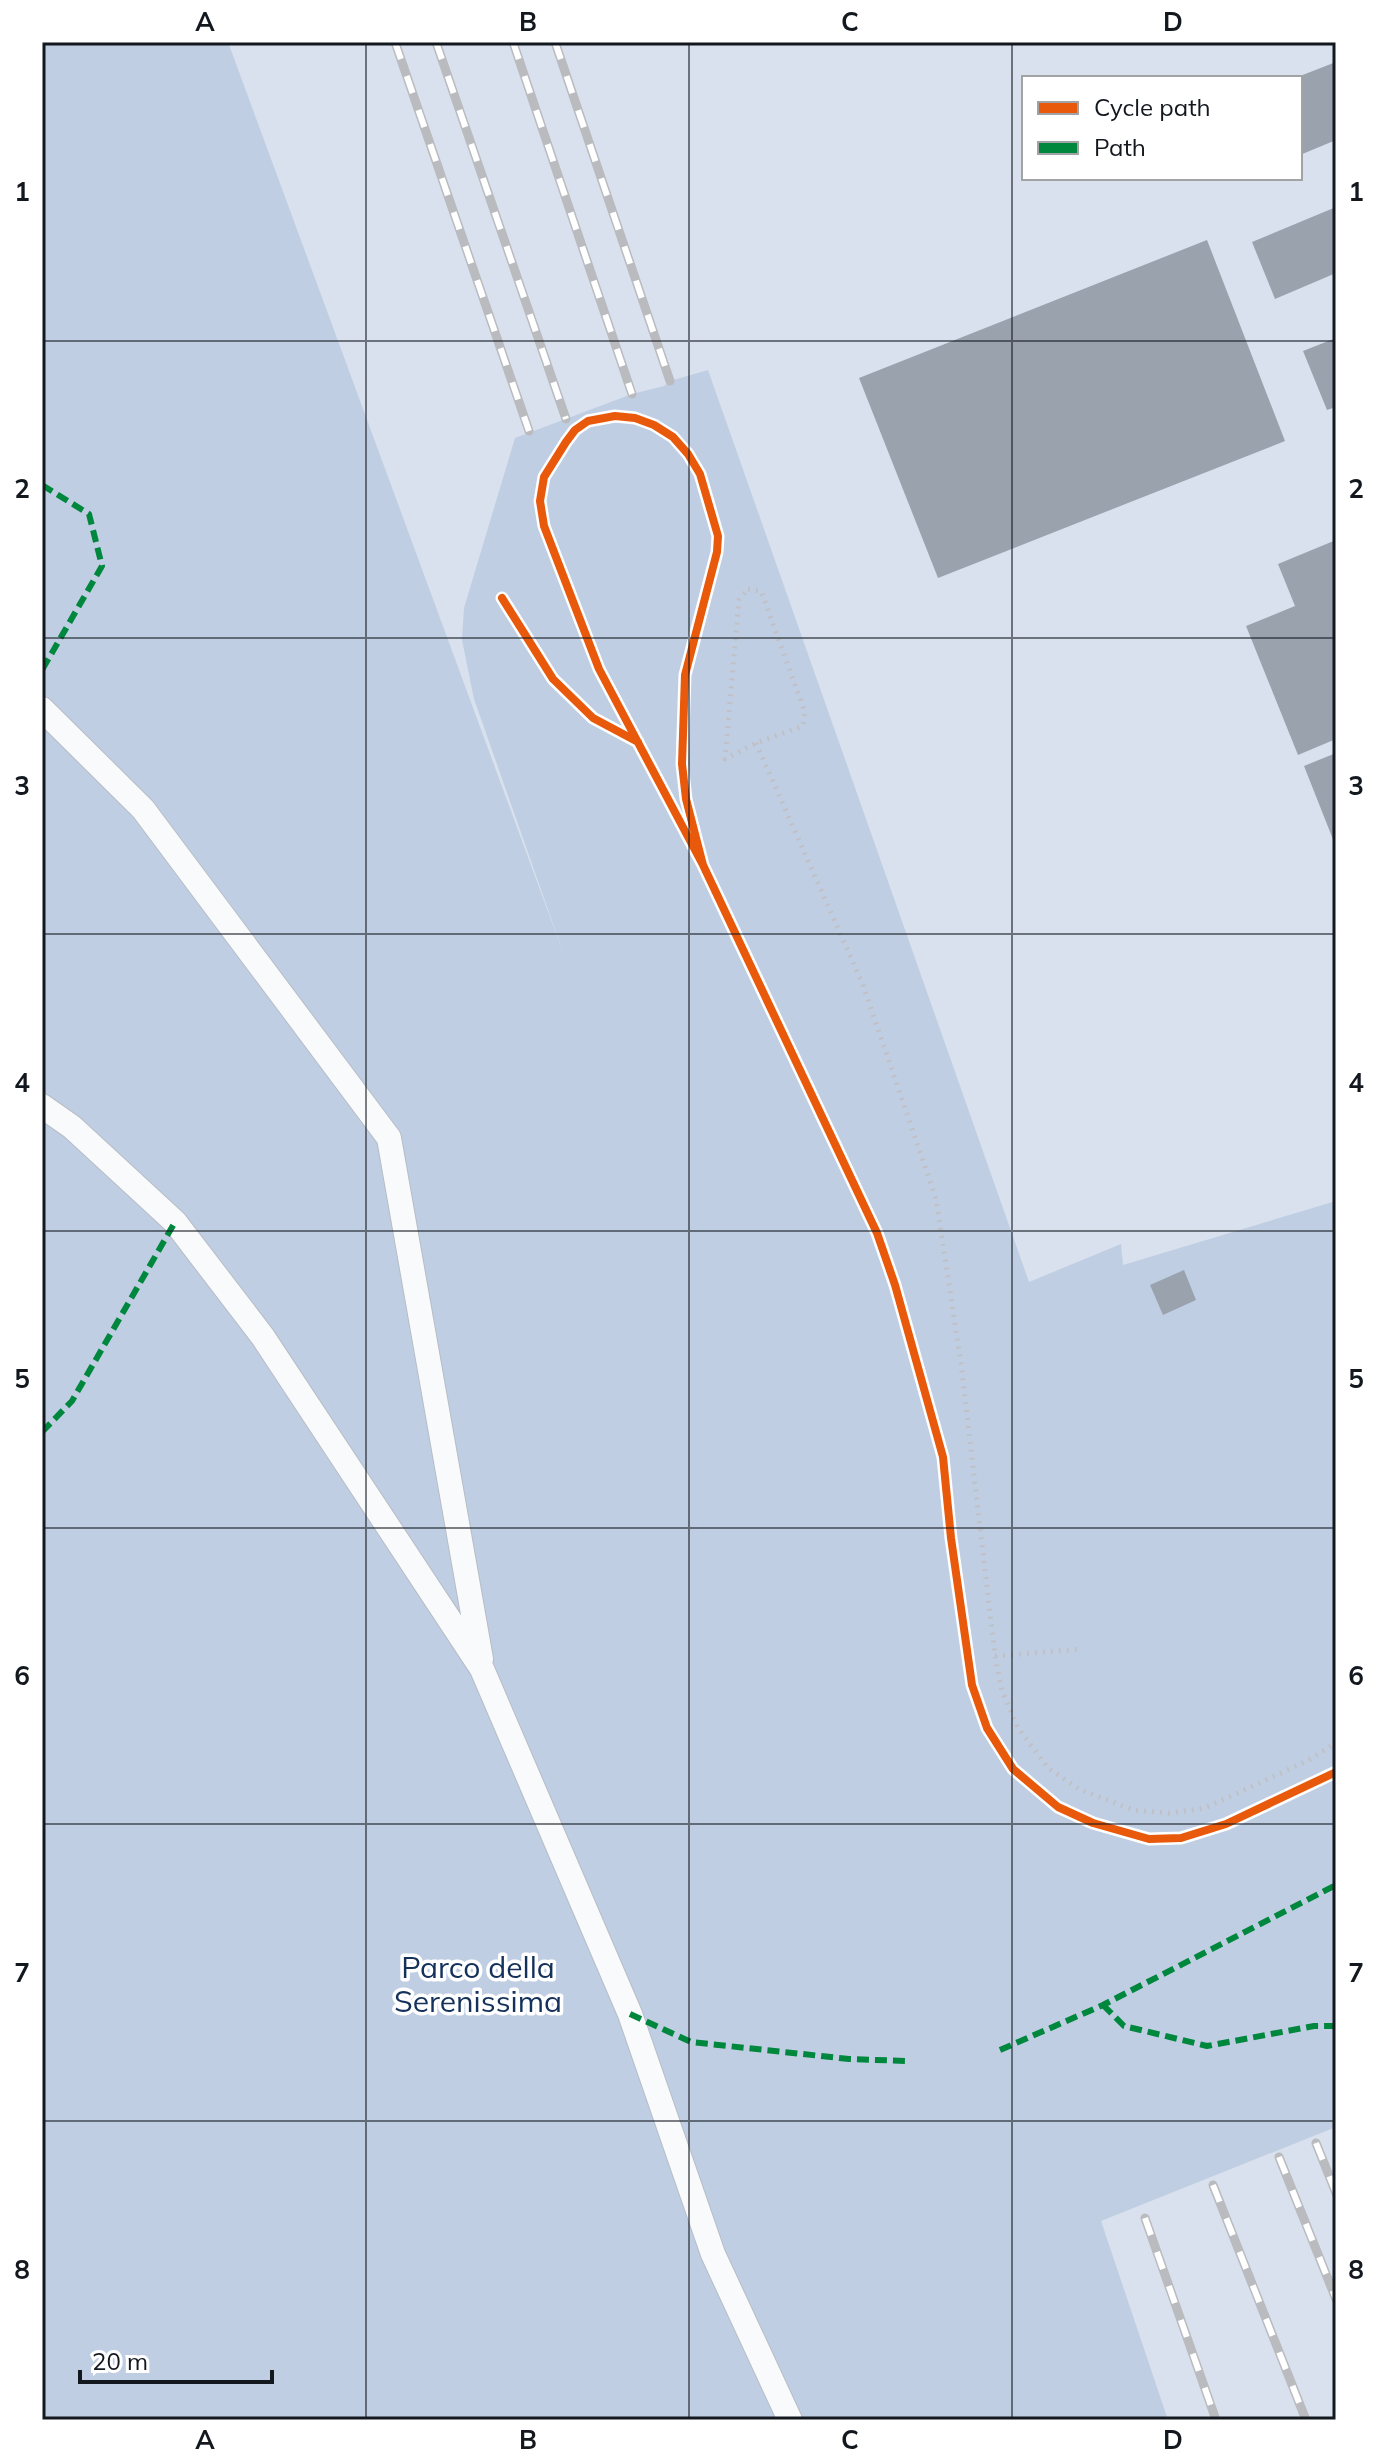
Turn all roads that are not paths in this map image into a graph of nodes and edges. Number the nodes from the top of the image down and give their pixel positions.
1 (42, 709) edge
2 (42, 1106) edge
3 (482, 1669) junction
4 (790, 2420) edge

1 - 3 lane
2 - 3 lane
3 - 4 lane

